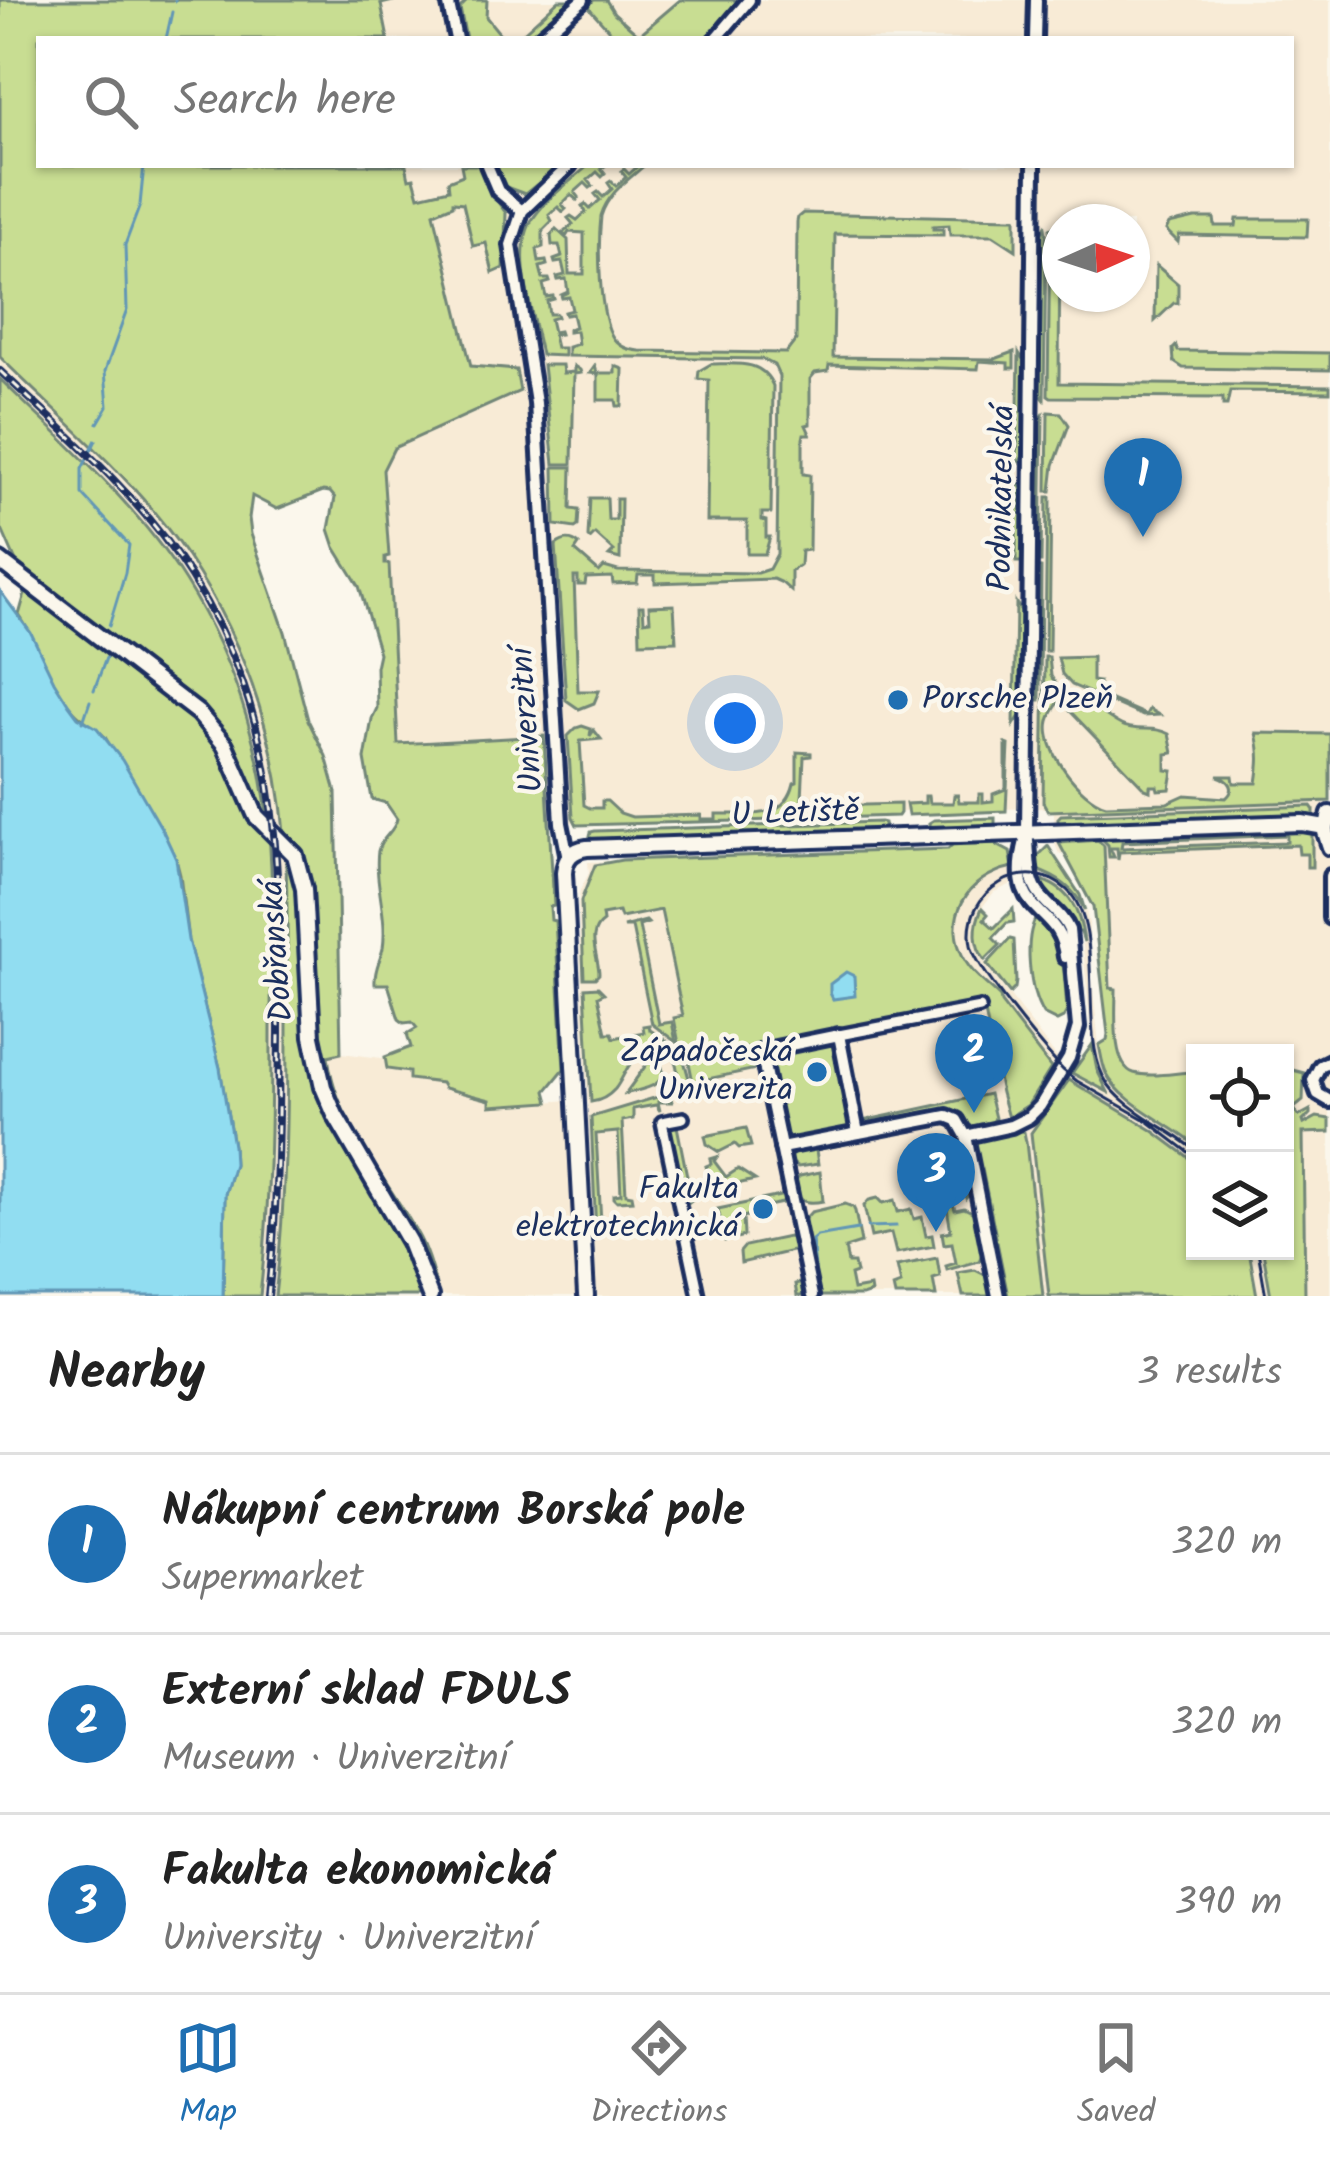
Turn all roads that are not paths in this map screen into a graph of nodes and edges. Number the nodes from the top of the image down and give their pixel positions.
1 (448, 0) edge
2 (583, 0) edge
3 (749, 0) edge
4 (1036, 0) edge
5 (455, 36) edge
6 (541, 36) edge
7 (719, 36) edge
8 (1035, 36) edge
9 (488, 168) edge
10 (566, 168) edge
11 (1034, 168) edge
12 (522, 211) junction
13 (0, 561) edge
14 (1327, 820) edge
15 (1027, 832) junction
16 (1330, 847) edge
17 (568, 858) junction
18 (1330, 875) edge
19 (1330, 918) edge
20 (980, 1008) dead end
21 (838, 1035) junction
22 (1330, 1061) edge
23 (1330, 1101) edge
24 (683, 1118) dead end
25 (859, 1132) junction
26 (966, 1136) junction
27 (781, 1148) junction
28 (430, 1296) edge
29 (586, 1296) edge
30 (699, 1296) edge
31 (812, 1296) edge
32 (998, 1296) edge

1 - 5 street
2 - 6 street
3 - 7 street
4 - 8 street
9 - 12 street
10 - 12 street
11 - 15 street, Podnikatelská
12 - 17 street, Univerzitní
13 - 28 street, Dobřanská
14 - 15 street, U Letiště
14 - 16 street, U Letiště
15 - 17 street, U Letiště
15 - 26 street
17 - 29 street, Univerzitní
18 - 19 street
20 - 21 street
21 - 25 street
21 - 27 street
22 - 23 street
24 - 30 street
25 - 26 street
25 - 27 street
26 - 32 street
27 - 31 street

